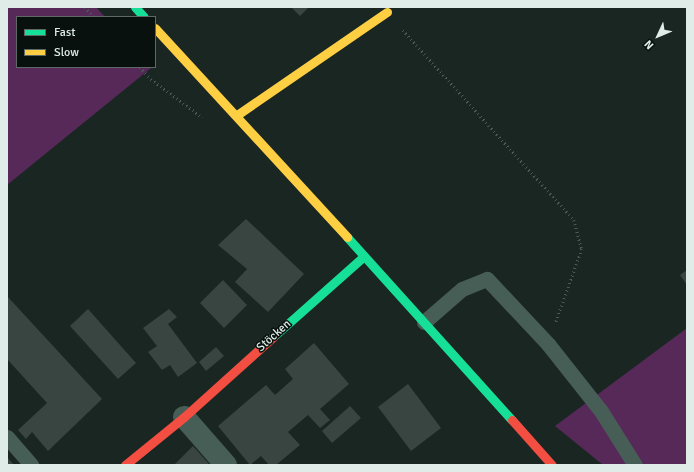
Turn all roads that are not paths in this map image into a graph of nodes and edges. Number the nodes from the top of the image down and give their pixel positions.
1 (134, 7) edge
2 (386, 10) edge
3 (143, 16) edge
4 (156, 29) edge
5 (238, 115) junction
6 (364, 256) junction
7 (424, 322) junction
8 (184, 417) junction
9 (7, 437) edge
10 (32, 465) edge
11 (125, 465) edge
12 (226, 465) edge
13 (552, 465) edge
14 (636, 465) edge

1 - 3 main road
2 - 5 main road
4 - 5 main road
5 - 6 main road
6 - 7 main road
6 - 8 main road, Stöcken
7 - 13 main road
7 - 14 lane
8 - 11 main road, Stöcken
8 - 12 street
9 - 10 lane

